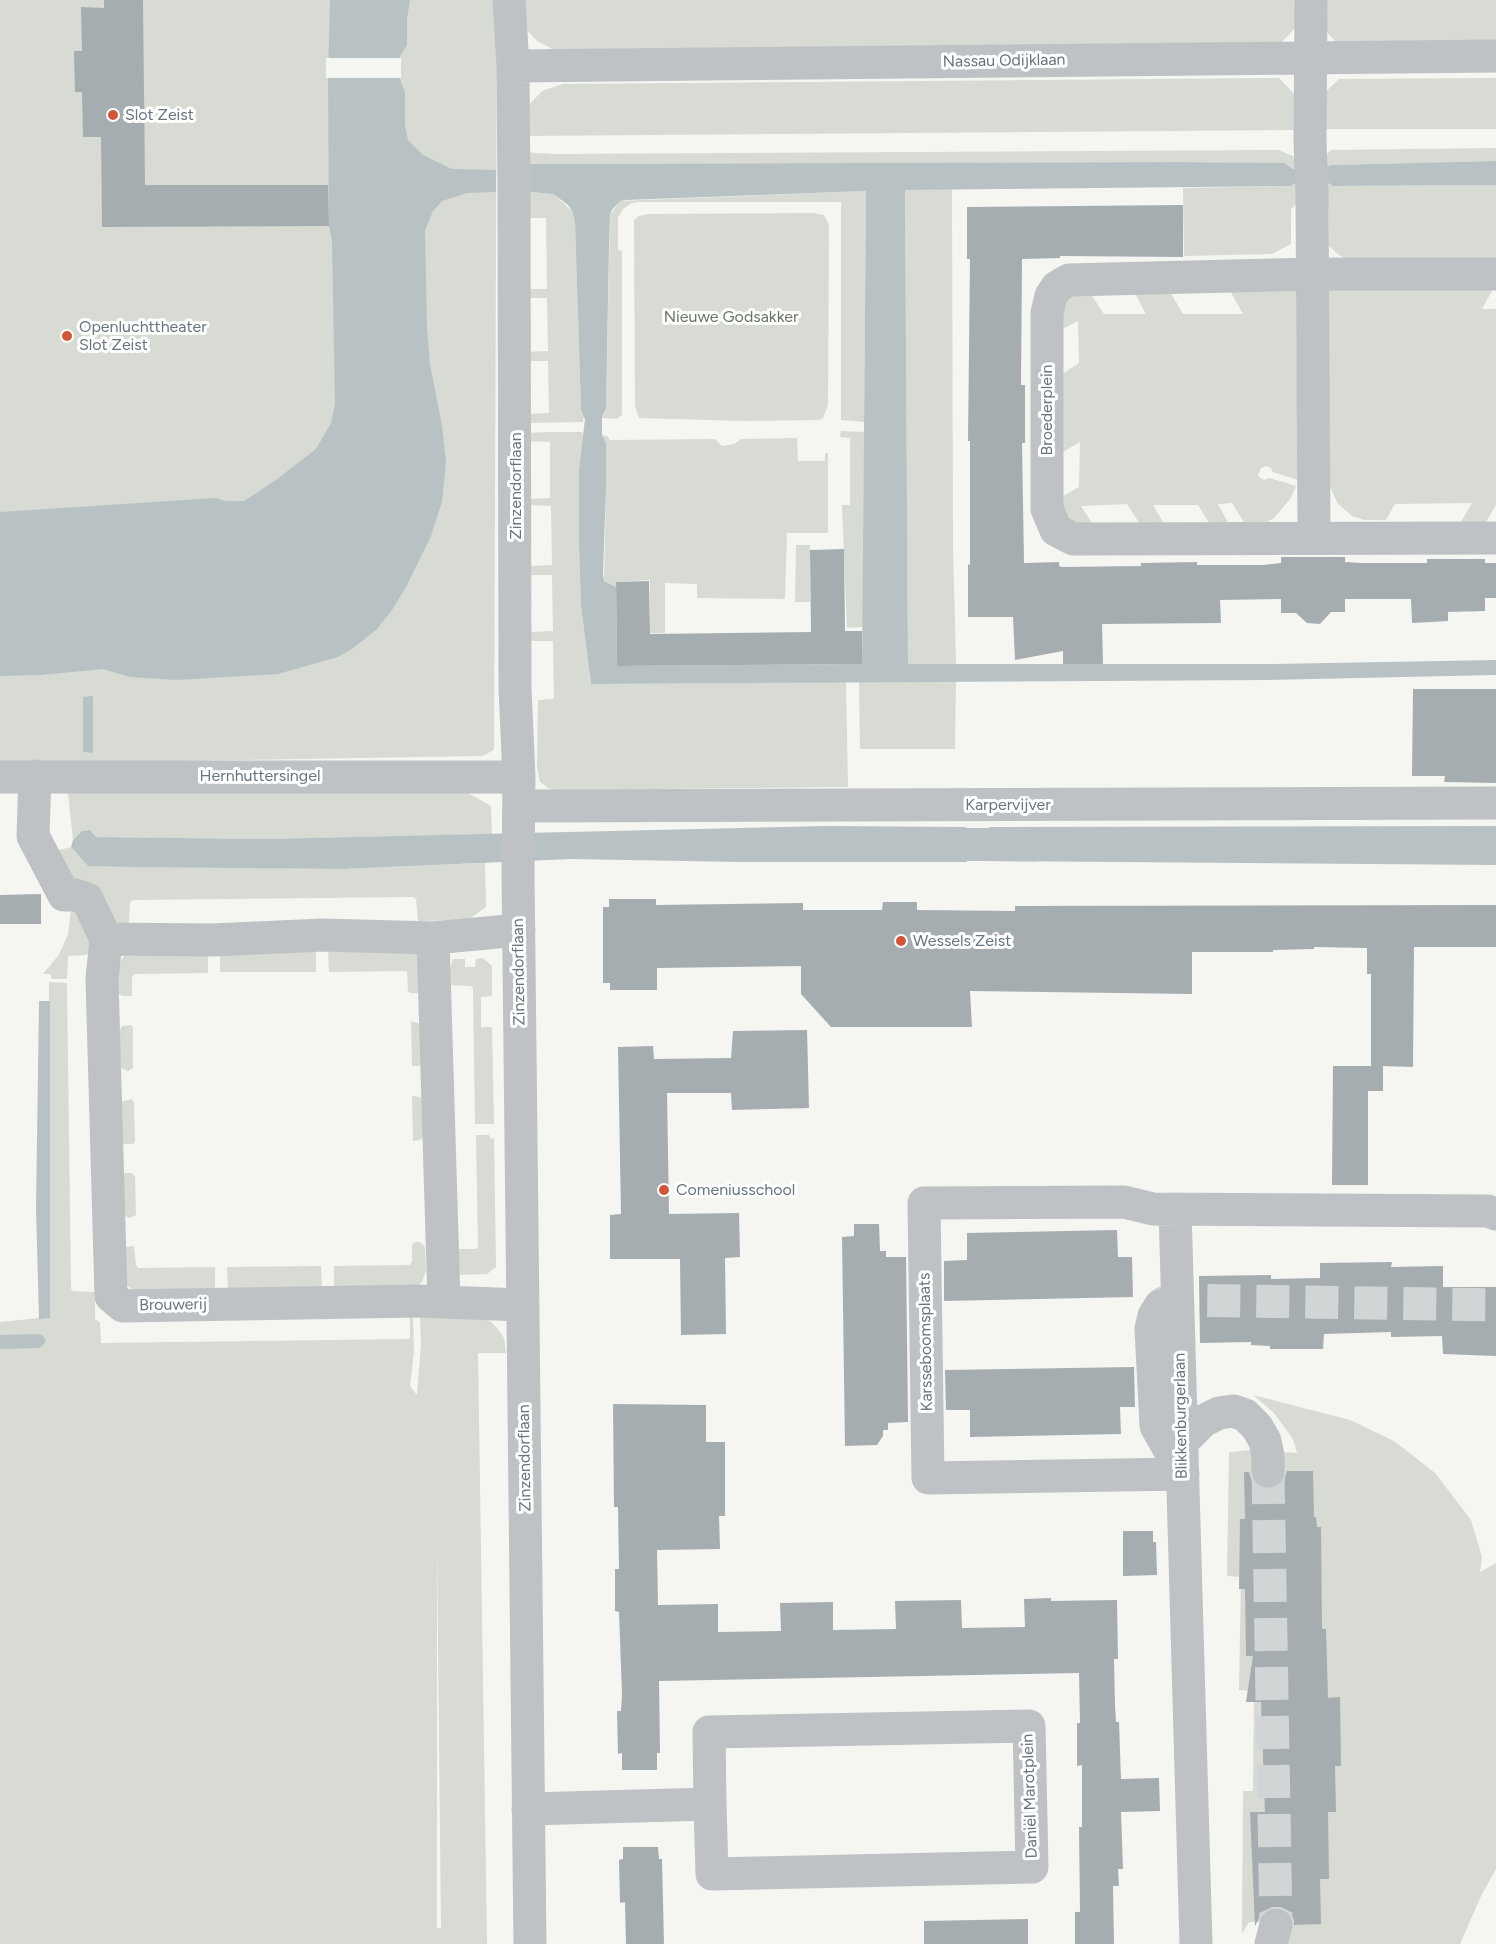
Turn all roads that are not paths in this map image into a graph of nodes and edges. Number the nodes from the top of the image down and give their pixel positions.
1 (509, 0) edge
2 (1311, 0) edge
3 (1496, 56) edge
4 (1312, 58) junction
5 (513, 66) junction
6 (1313, 274) junction
7 (1496, 274) edge
8 (1314, 538) junction
9 (1496, 538) edge
10 (35, 776) junction
11 (0, 777) edge
12 (519, 801) junction
13 (1496, 803) edge
14 (519, 930) junction
15 (434, 938) junction
16 (106, 939) junction
17 (1175, 1209) junction
18 (1496, 1214) edge
19 (444, 1302) junction
20 (523, 1305) junction
21 (1160, 1306) dead end
22 (1183, 1441) junction
23 (1268, 1471) tunnel mouth
24 (1183, 1474) junction
25 (710, 1804) junction
26 (528, 1809) junction
27 (530, 1944) edge
28 (1196, 1944) edge

1 - 5 street, Zinzendorflaan
2 - 4 street
3 - 4 street, Nassau Odijklaan
4 - 5 street, Nassau Odijklaan
4 - 6 street
5 - 12 street, Zinzendorflaan
6 - 7 street, Broederplein
6 - 8 street
6 - 8 street, Broederplein
8 - 9 street, Broederplein
10 - 11 street, Hernhuttersingel
10 - 12 street, Hernhuttersingel
10 - 16 street
12 - 13 street, Karpervijver
12 - 14 street, Zinzendorflaan
14 - 15 street
14 - 20 street, Zinzendorflaan
15 - 16 street
15 - 19 street
16 - 19 street, Brouwerij
17 - 18 street
17 - 22 street, Blikkenburgerlaan
17 - 24 street, Karsseboomsplaats
19 - 20 street, Brouwerij
20 - 26 street, Zinzendorflaan
21 - 24 street
22 - 23 street
22 - 24 street, Blikkenburgerlaan
24 - 28 street, Blikkenburgerlaan
25 - 25 street, Daniël Marotplein
25 - 26 street
26 - 27 street, Zinzendorflaan

